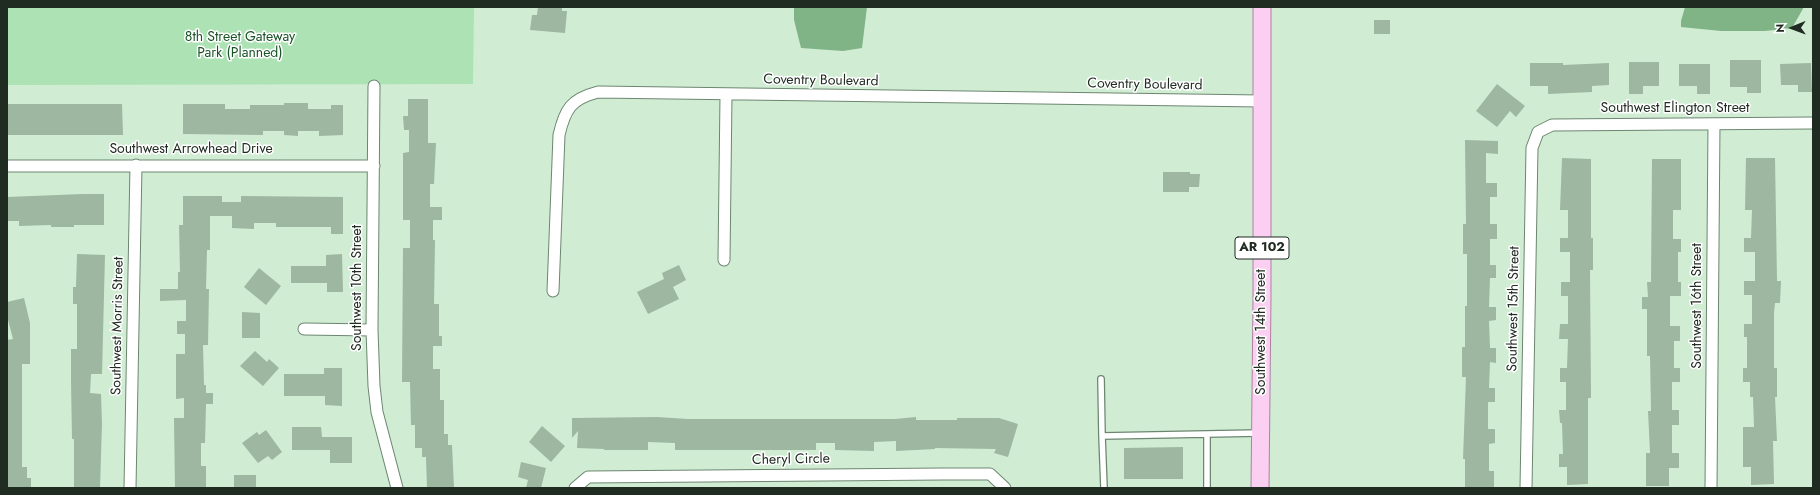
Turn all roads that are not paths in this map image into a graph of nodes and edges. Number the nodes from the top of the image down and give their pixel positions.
1 (1262, 7) edge
2 (374, 86) dead end
3 (726, 95) junction
4 (1262, 101) junction
5 (1813, 123) edge
6 (1714, 124) junction
7 (1538, 132) joint
8 (136, 165) junction
9 (7, 166) edge
10 (374, 166) junction
11 (724, 260) dead end
12 (552, 291) dead end
13 (304, 329) dead end
14 (372, 330) junction
15 (1101, 379) dead end
16 (1261, 433) junction
17 (1207, 434) junction
18 (1102, 436) junction
19 (130, 488) edge
20 (397, 488) edge
21 (575, 488) edge
22 (1004, 488) edge
23 (1104, 488) edge
24 (1207, 488) edge
25 (1260, 488) edge
26 (1526, 488) edge
27 (1711, 488) edge

1 - 4 main road, Southwest 14th Street / AR 102
2 - 10 street, Southwest 10th Street
3 - 4 street, Coventry Boulevard
3 - 11 street
3 - 12 street, Coventry Boulevard
4 - 16 main road, Southwest 14th Street / AR 102
5 - 6 street, Southwest Elington Street
6 - 7 street, Southwest Elington Street
6 - 27 street, Southwest 16th Street
7 - 26 street, Southwest 15th Street
8 - 9 street, Southwest Arrowhead Drive
8 - 10 street, Southwest Arrowhead Drive
8 - 19 street, Southwest Morris Street
10 - 14 street, Southwest 10th Street
13 - 14 street
14 - 20 street, Southwest 10th Street
15 - 18 lane
16 - 17 lane
16 - 25 main road, Southwest 14th Street / AR 102
17 - 18 lane
17 - 24 lane
18 - 23 lane
21 - 22 street, Cheryl Circle

